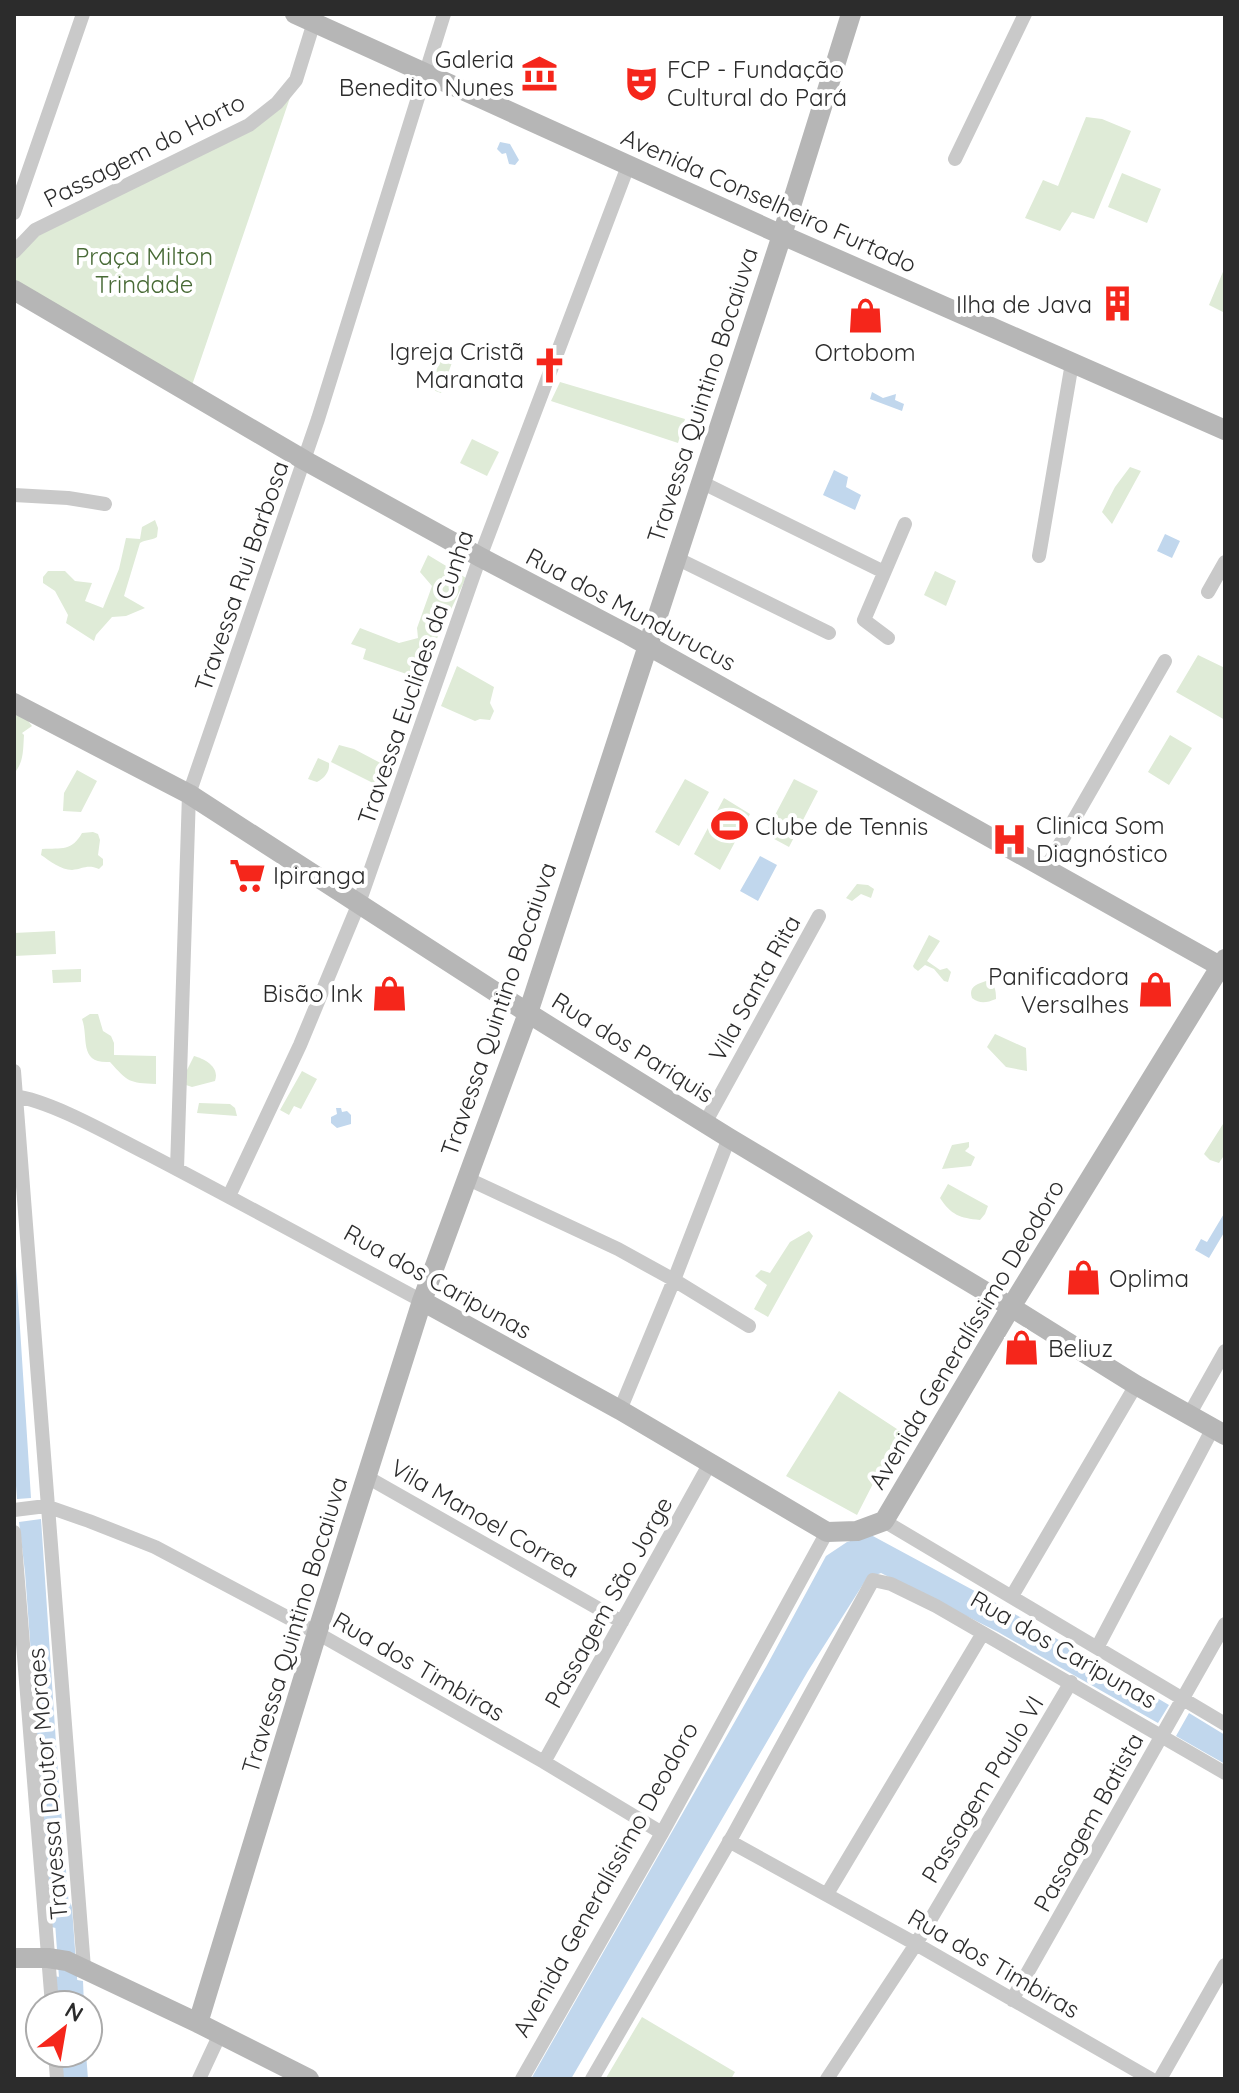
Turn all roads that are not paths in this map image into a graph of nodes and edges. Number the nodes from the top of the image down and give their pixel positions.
1 (83, 14) edge
2 (444, 14) edge
3 (851, 14) edge
4 (1025, 14) edge
5 (304, 18) edge
6 (425, 73) junction
7 (955, 159) dead end
8 (628, 166) junction
9 (15, 212) edge
10 (35, 230) junction
11 (782, 235) junction
12 (14, 252) edge
13 (14, 290) edge
14 (1072, 363) junction
15 (1225, 430) edge
16 (304, 460) junction
17 (701, 482) junction
18 (14, 495) edge
19 (105, 504) dead end
20 (905, 524) dead end
21 (1039, 556) dead end
22 (480, 557) junction
23 (676, 558) junction
24 (1225, 562) edge
25 (884, 572) junction
26 (1208, 592) dead end
27 (829, 633) dead end
28 (888, 638) dead end
29 (648, 646) junction
30 (1165, 661) dead end
31 (14, 703) edge
32 (189, 794) junction
33 (1045, 870) junction
34 (359, 903) junction
35 (819, 916) dead end
36 (1223, 965) edge
37 (528, 1013) junction
38 (14, 1071) edge
39 (15, 1096) edge
40 (705, 1123) junction
41 (729, 1138) junction
42 (177, 1169) junction
43 (466, 1178) junction
44 (229, 1196) junction
45 (674, 1280) junction
46 (422, 1301) junction
47 (1011, 1307) junction
48 (749, 1326) dead end
49 (1225, 1351) edge
50 (1136, 1385) junction
51 (620, 1410) junction
52 (1189, 1415) junction
53 (1219, 1431) edge
54 (710, 1463) junction
55 (367, 1477) junction
56 (46, 1506) junction
57 (14, 1510) edge
58 (884, 1521) junction
59 (14, 1532) edge
60 (827, 1532) junction
61 (1012, 1596) junction
62 (622, 1622) junction
63 (1225, 1624) edge
64 (317, 1633) junction
65 (983, 1633) junction
66 (1098, 1646) junction
67 (1071, 1682) junction
68 (1183, 1698) junction
69 (1225, 1724) edge
70 (1162, 1735) junction
71 (544, 1762) junction
72 (1225, 1773) edge
73 (662, 1833) junction
74 (729, 1841) junction
75 (827, 1894) junction
76 (916, 1944) junction
77 (14, 1958) edge
78 (48, 1958) junction
79 (1225, 1965) edge
80 (84, 1968) junction
81 (51, 1989) edge
82 (1012, 2000) junction
83 (198, 2023) junction
84 (220, 2034) junction
85 (199, 2079) edge
86 (309, 2079) edge
87 (522, 2079) edge
88 (592, 2079) edge
89 (827, 2079) edge
90 (1151, 2079) edge
91 (1160, 2079) edge

1 - 9 street
2 - 6 street, Travessa Rui Barbosa
3 - 11 street, Travessa Quintino Bocaiuva
4 - 7 street
5 - 6 street, Avenida Conselheiro Furtado
5 - 10 street, Passagem do Horto
6 - 8 street, Avenida Conselheiro Furtado
6 - 16 street, Travessa Rui Barbosa
8 - 11 street, Avenida Conselheiro Furtado
8 - 22 street, Travessa Euclides da Cunha
9 - 10 street, Passagem do Horto
10 - 12 street, Passagem do Horto
11 - 14 street, Avenida Conselheiro Furtado
11 - 17 street, Travessa Quintino Bocaiuva
13 - 16 street, Rua dos Mundurucus
14 - 15 street, Avenida Conselheiro Furtado
14 - 21 street
16 - 22 street, Rua dos Mundurucus
16 - 32 street, Travessa Rui Barbosa
17 - 23 street, Travessa Quintino Bocaiuva
17 - 25 street
18 - 19 street
20 - 25 street
22 - 29 street, Rua dos Mundurucus
22 - 34 street, Travessa Euclides da Cunha
23 - 27 street
23 - 29 street, Travessa Quintino Bocaiuva
24 - 26 street
25 - 28 street
29 - 33 street, Rua dos Mundurucus
29 - 37 street, Travessa Quintino Bocaiuva
30 - 33 street
31 - 32 street, Rua dos Pariquis
32 - 34 street, Rua dos Pariquis
32 - 42 street, Travessa Rui Barbosa
33 - 36 street, Rua dos Mundurucus
34 - 37 street, Rua dos Pariquis
34 - 44 street, Travessa Euclides da Cunha
35 - 40 street, Vila Santa Rita
36 - 47 street, Avenida Generalíssimo Deodoro
37 - 40 street, Rua dos Pariquis
37 - 43 street, Travessa Quintino Bocaiuva
38 - 39 street, Travessa Doutor Moraes
39 - 42 street, Rua dos Caripunas
39 - 56 street, Travessa Doutor Moraes
40 - 41 street, Rua dos Pariquis
41 - 45 street
41 - 47 street, Rua dos Pariquis
42 - 44 street, Rua dos Caripunas
43 - 45 street
43 - 46 street, Travessa Quintino Bocaiuva
44 - 46 street, Rua dos Caripunas
45 - 48 street
45 - 51 street
46 - 51 street, Rua dos Caripunas
46 - 55 street, Travessa Quintino Bocaiuva
47 - 50 street, Rua dos Pariquis
47 - 58 street, Avenida Generalíssimo Deodoro
49 - 52 street
50 - 52 street, Rua dos Pariquis
50 - 61 street
51 - 54 street, Rua dos Caripunas
52 - 53 street, Rua dos Pariquis
53 - 66 street
54 - 60 street, Rua dos Caripunas
54 - 62 street, Passagem São Jorge
55 - 62 street, Vila Manoel Correa
55 - 64 street, Travessa Quintino Bocaiuva
56 - 57 street, Rua dos Timbiras
56 - 64 street, Rua dos Timbiras
56 - 80 street, Travessa Doutor Moraes
58 - 60 street, Avenida Generalíssimo Deodoro
58 - 61 street, Rua dos Caripunas
59 - 78 street, Travessa Doutor Moraes
60 - 73 street, Avenida Generalíssimo Deodoro
61 - 66 street, Rua dos Caripunas
62 - 71 street, Passagem São Jorge
63 - 68 street, Passagem Batista
64 - 71 street, Rua dos Timbiras
64 - 83 street, Travessa Quintino Bocaiuva
65 - 67 street, Rua dos Caripunas
65 - 74 street, Rua dos Caripunas
65 - 75 street
66 - 68 street, Rua dos Caripunas
67 - 70 street, Rua dos Caripunas
67 - 76 street, Passagem Paulo VI
68 - 69 street, Rua dos Caripunas
68 - 70 street, Passagem Batista
70 - 72 street, Rua dos Caripunas
70 - 82 street, Passagem Batista
71 - 73 street, Rua dos Timbiras
73 - 87 street, Avenida Generalíssimo Deodoro
74 - 75 street, Rua dos Timbiras
74 - 88 street
75 - 76 street, Rua dos Timbiras
76 - 82 street, Rua dos Timbiras
76 - 89 street, Passagem Paulo VI
77 - 78 street
78 - 80 street
78 - 81 street, Travessa Doutor Moraes
79 - 91 street
80 - 83 street
82 - 90 street, Rua dos Timbiras
83 - 84 street
84 - 85 street
84 - 86 street

